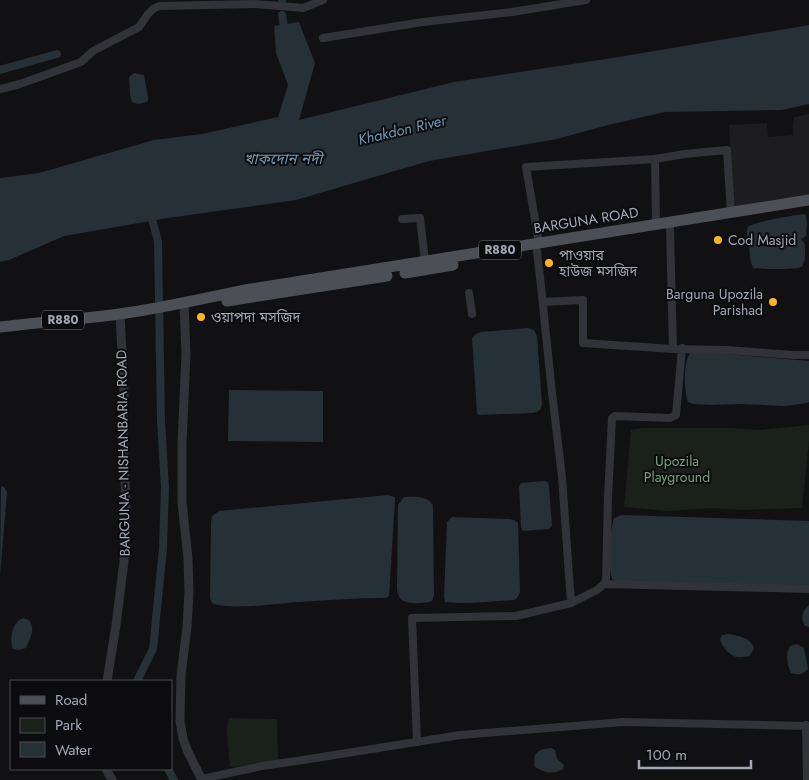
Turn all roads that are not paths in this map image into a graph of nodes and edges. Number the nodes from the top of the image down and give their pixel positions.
1 (323, 0) edge
2 (586, 0) edge
3 (323, 38) dead end
4 (0, 89) edge
5 (655, 159) junction
6 (809, 200) edge
7 (809, 206) edge
8 (731, 212) junction
9 (402, 219) dead end
10 (656, 224) junction
11 (670, 229) junction
12 (538, 247) junction
13 (425, 261) junction
14 (470, 293) dead end
15 (543, 302) junction
16 (187, 303) junction
17 (122, 313) junction
18 (472, 314) dead end
19 (0, 327) edge
20 (682, 348) junction
21 (673, 349) junction
22 (809, 355) edge
23 (604, 584) junction
24 (809, 589) edge
25 (572, 603) junction
26 (107, 680) edge
27 (808, 726) edge
28 (417, 742) junction
29 (202, 779) edge
30 (807, 780) edge

1 - 4 street
2 - 3 street
5 - 8 street
5 - 10 street
5 - 12 street
6 - 8 main road, BARGUNA ROAD / R880
7 - 11 main road, BARGUNA ROAD / R880
8 - 10 main road, BARGUNA ROAD / R880
9 - 13 street
10 - 12 main road, BARGUNA ROAD / R880
11 - 12 main road, BARGUNA ROAD / R880
11 - 21 street
12 - 13 main road, BARGUNA ROAD / R880
12 - 15 street
12 - 16 main road, BARGUNA ROAD / R880
13 - 16 main road, BARGUNA ROAD / R880
14 - 18 street
15 - 21 street
15 - 25 street
16 - 17 main road, BARGUNA ROAD / R880
16 - 29 street
17 - 19 main road, BARGUNA ROAD / R880
17 - 26 street, BARGUNA - NISHANBARIA ROAD
20 - 21 street
20 - 22 street
20 - 23 street
23 - 24 street
23 - 25 street
25 - 28 street
27 - 28 street
27 - 30 street
28 - 29 street

